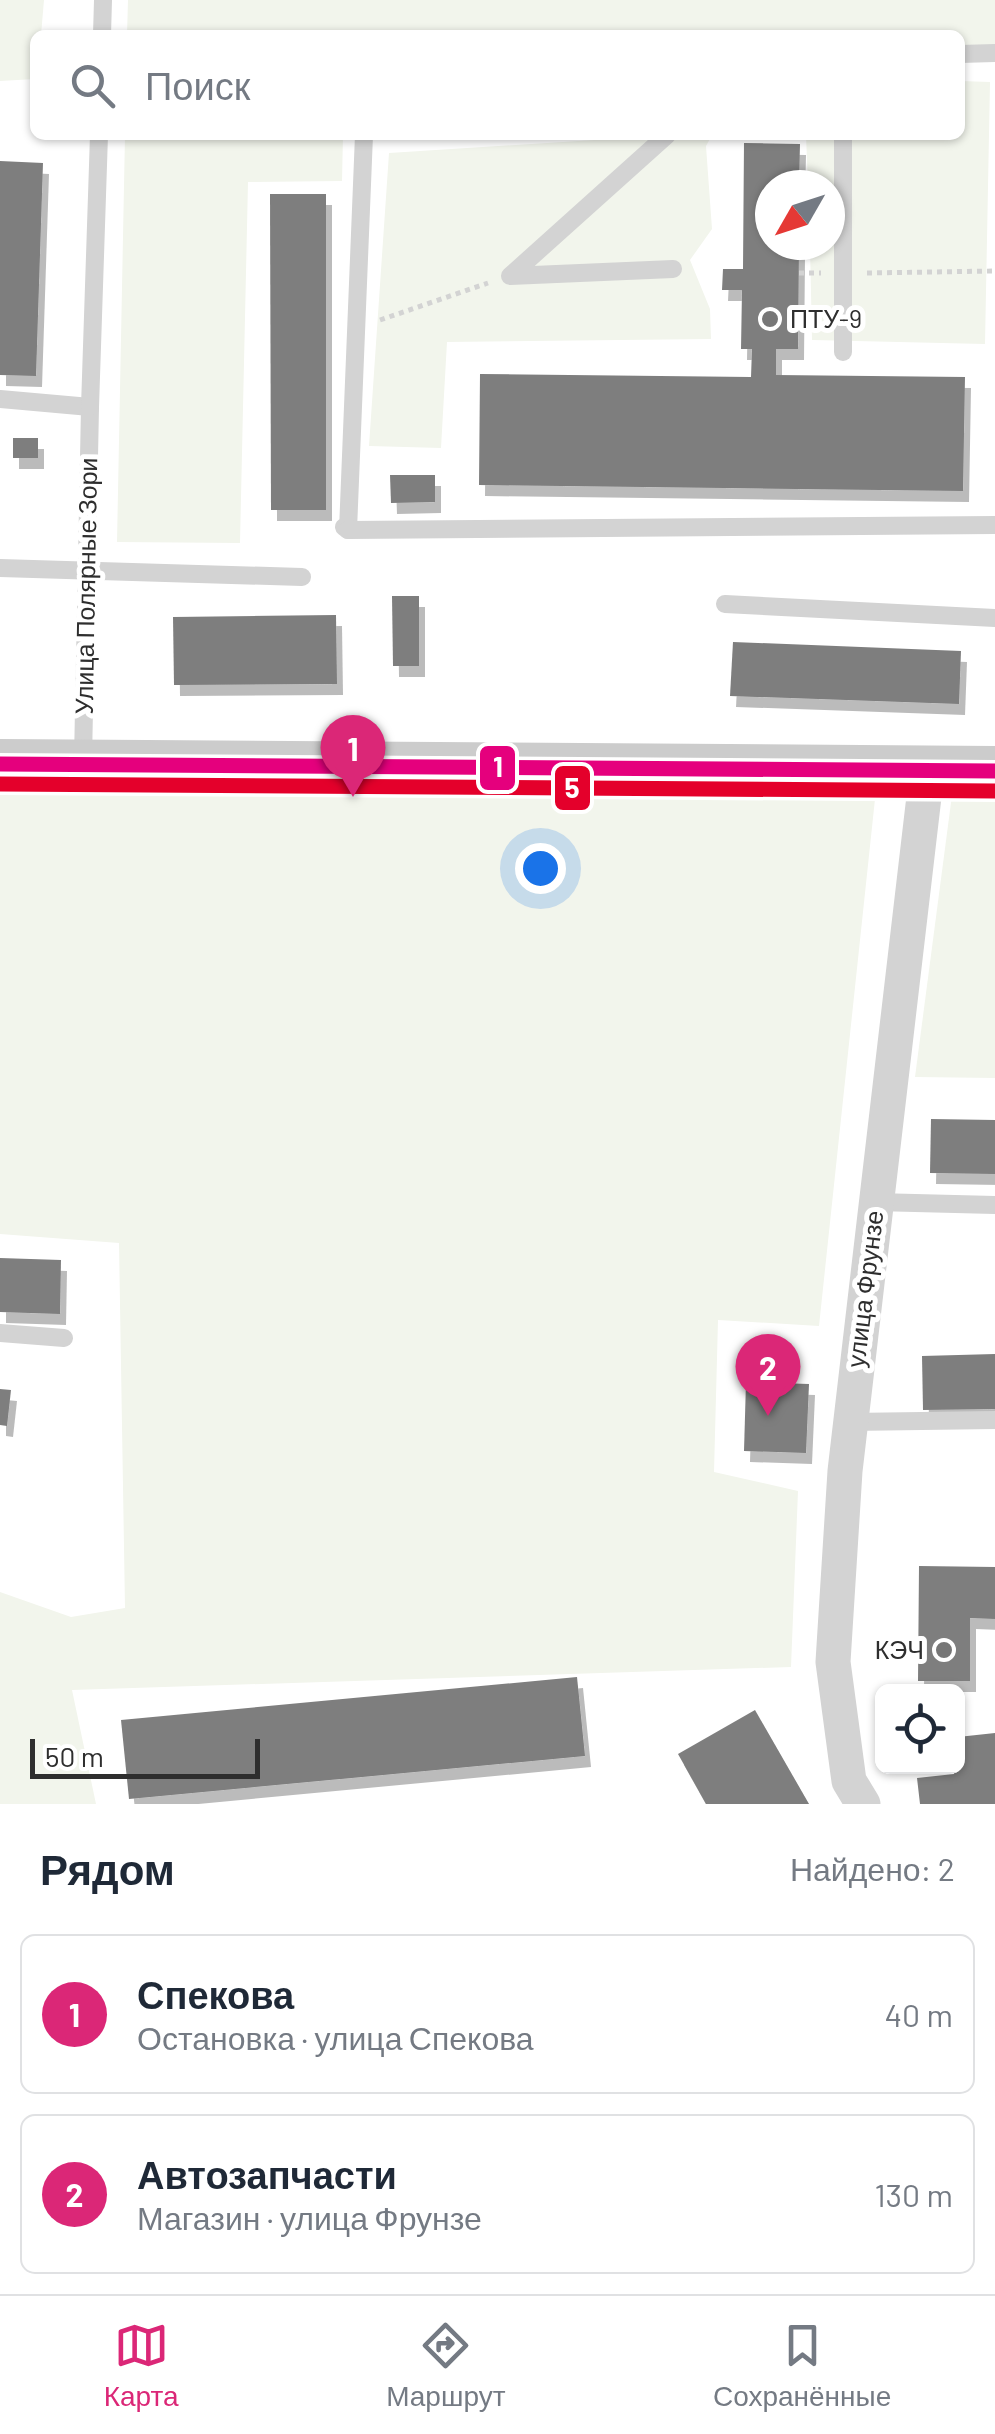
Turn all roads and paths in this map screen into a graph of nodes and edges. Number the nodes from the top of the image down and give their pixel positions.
1 (103, 0) edge
2 (102, 30) edge
3 (995, 53) edge
4 (965, 54) edge
5 (99, 140) edge
6 (364, 140) edge
7 (661, 140) edge
8 (843, 140) edge
9 (672, 269) dead end
10 (995, 272) edge
11 (798, 273) dead end
12 (843, 273) junction
13 (510, 276) junction
14 (356, 331) junction
15 (843, 352) dead end
16 (0, 399) edge
17 (90, 406) junction
18 (995, 525) edge
19 (0, 568) edge
20 (86, 571) junction
21 (302, 577) dead end
22 (725, 604) dead end
23 (995, 618) edge
24 (0, 764) edge
25 (83, 765) junction
26 (928, 771) junction
27 (995, 771) edge
28 (875, 1202) junction
29 (995, 1205) edge
30 (0, 1333) edge
31 (64, 1338) dead end
32 (995, 1420) edge
33 (848, 1422) junction
34 (863, 1804) edge

1 - 2 lane
3 - 4 lane
5 - 17 lane, Улица Полярные Зори
6 - 14 lane
7 - 13 lane
8 - 12 lane
9 - 13 lane
10 - 12 path
11 - 12 path
12 - 15 lane
13 - 14 path
14 - 18 lane
16 - 17 lane
17 - 20 lane, Улица Полярные Зори
19 - 20 lane
20 - 21 lane
20 - 25 lane, Улица Полярные Зори
22 - 23 lane
24 - 25 main road
25 - 26 main road
26 - 27 main road
26 - 28 street, улица Фрунзе
28 - 29 lane
28 - 33 street, улица Фрунзе
30 - 31 lane
32 - 33 lane
33 - 34 street, улица Фрунзе

